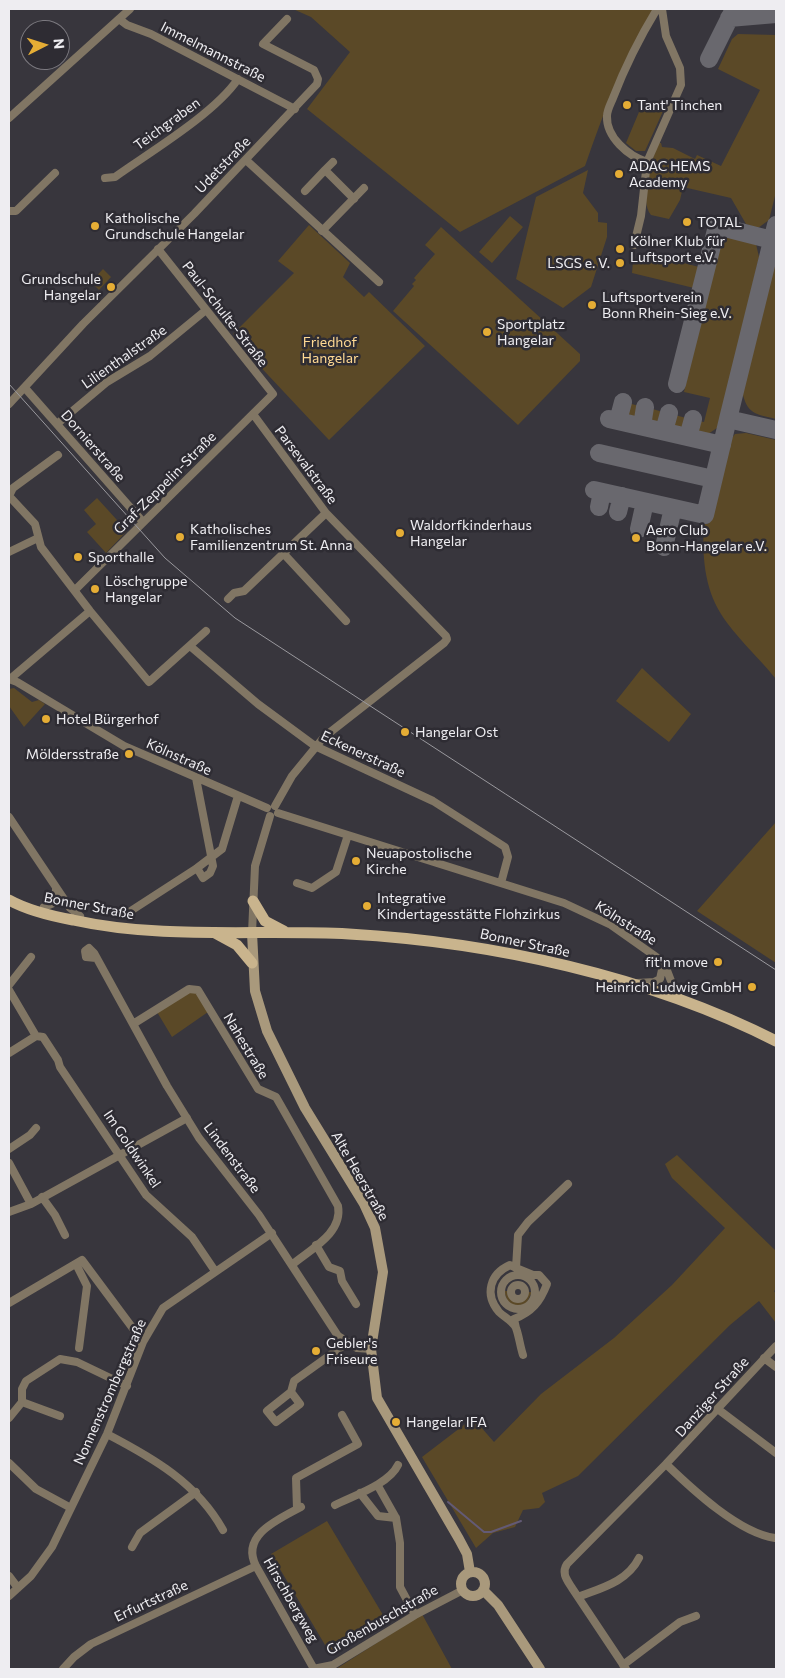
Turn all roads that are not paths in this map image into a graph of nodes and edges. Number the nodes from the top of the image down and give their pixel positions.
1 (130, 9) edge
2 (657, 9) edge
3 (662, 9) edge
4 (119, 19) junction
5 (287, 19) dead end
6 (238, 79) junction
7 (295, 109) junction
8 (10, 113) edge
9 (246, 160) junction
10 (333, 162) dead end
11 (647, 162) junction
12 (324, 170) junction
13 (55, 173) dead end
14 (105, 178) dead end
15 (364, 188) dead end
16 (305, 191) dead end
17 (354, 198) junction
18 (9, 211) edge
19 (322, 231) junction
20 (634, 245) dead end
21 (158, 250) junction
22 (379, 282) dead end
23 (206, 310) junction
24 (25, 388) junction
25 (273, 394) joint
26 (9, 404) edge
27 (253, 414) junction
28 (57, 424) junction
29 (58, 455) dead end
30 (326, 513) junction
31 (143, 522) junction
32 (38, 538) junction
33 (9, 552) edge
34 (283, 553) junction
35 (75, 590) junction
36 (228, 599) dead end
37 (90, 611) junction
38 (346, 621) dead end
39 (206, 631) dead end
40 (190, 646) junction
41 (9, 678) edge
42 (315, 746) junction
43 (196, 778) junction
44 (238, 796) junction
45 (277, 809) junction
46 (268, 812) junction
47 (9, 817) edge
48 (348, 835) junction
49 (212, 857) junction
50 (196, 868) junction
51 (297, 883) dead end
52 (501, 883) junction
53 (56, 886) junction
54 (9, 899) edge
55 (253, 901) junction
56 (44, 907) junction
57 (126, 914) dead end
58 (80, 916) junction
59 (165, 932) junction
60 (214, 932) junction
61 (252, 933) junction
62 (288, 933) junction
63 (31, 956) dead end
64 (96, 958) dead end
65 (662, 961) junction
66 (252, 963) junction
67 (628, 984) junction
68 (9, 985) edge
69 (9, 990) edge
70 (686, 1003) junction
71 (133, 1024) junction
72 (36, 1036) junction
73 (776, 1041) edge
74 (10, 1053) edge
75 (187, 1118) junction
76 (36, 1128) dead end
77 (9, 1149) edge
78 (120, 1155) junction
79 (9, 1163) edge
80 (568, 1184) dead end
81 (42, 1198) junction
82 (31, 1204) junction
83 (9, 1212) edge
84 (272, 1233) junction
85 (65, 1235) dead end
86 (316, 1245) junction
87 (76, 1264) junction
88 (293, 1264) junction
89 (516, 1268) junction
90 (215, 1272) junction
91 (490, 1288) junction
92 (502, 1288) junction
93 (534, 1288) junction
94 (545, 1288) junction
95 (9, 1303) edge
96 (356, 1304) dead end
97 (511, 1318) junction
98 (143, 1342) junction
99 (347, 1343) junction
100 (776, 1346) edge
101 (79, 1348) dead end
102 (371, 1349) junction
103 (523, 1354) dead end
104 (764, 1358) junction
105 (776, 1367) edge
106 (126, 1386) junction
107 (291, 1392) dead end
108 (22, 1402) junction
109 (719, 1410) junction
110 (342, 1415) dead end
111 (60, 1416) dead end
112 (9, 1418) edge
113 (108, 1434) junction
114 (776, 1453) edge
115 (9, 1463) edge
116 (666, 1464) junction
117 (398, 1465) dead end
118 (378, 1486) junction
119 (196, 1492) junction
120 (360, 1493) junction
121 (335, 1504) dead end
122 (71, 1508) junction
123 (396, 1518) junction
124 (223, 1530) dead end
125 (775, 1538) edge
126 (132, 1547) dead end
127 (639, 1558) dead end
128 (256, 1566) junction
129 (470, 1572) junction
130 (9, 1576) edge
131 (18, 1588) junction
132 (463, 1590) junction
133 (482, 1590) junction
134 (9, 1596) edge
135 (578, 1597) junction
136 (416, 1615) junction
137 (696, 1616) dead end
138 (625, 1667) edge
139 (63, 1669) edge
140 (314, 1669) edge
141 (540, 1669) edge

1 - 4 street
2 - 11 street
3 - 11 street
4 - 6 street, Immelmannstraße
4 - 8 street
5 - 7 street, Udetstraße
6 - 7 street, Immelmannstraße
6 - 14 street, Teichgraben
7 - 9 street, Udetstraße
9 - 19 street
9 - 21 street, Udetstraße
10 - 12 street
11 - 20 street
12 - 16 street
12 - 17 street
13 - 18 street
15 - 17 street
17 - 19 street
19 - 22 street
21 - 23 street, Paul-Schulte-Straße
21 - 24 street, Udetstraße
23 - 25 street, Paul-Schulte-Straße
23 - 28 street, Lilienthalstraße
24 - 26 street, Udetstraße
24 - 28 street, Dornierstraße
25 - 27 street, Graf-Zeppelin-Straße
27 - 30 street, Parsevalstraße
27 - 31 street, Graf-Zeppelin-Straße
28 - 31 street, Dornierstraße
29 - 32 street
30 - 34 street
30 - 42 street, Parsevalstraße
31 - 35 street, Graf-Zeppelin-Straße
32 - 33 street
32 - 35 street
34 - 36 street
34 - 38 street
35 - 37 street
37 - 40 street
37 - 41 street
39 - 40 street
40 - 42 street, Eckenerstraße
41 - 43 street, Kölnstraße
42 - 45 street
42 - 52 street, Eckenerstraße
43 - 44 street, Kölnstraße
43 - 49 street
44 - 46 street, Kölnstraße
44 - 49 street
45 - 46 street
45 - 48 street, Kölnstraße
46 - 55 street
47 - 53 street
48 - 51 street
48 - 52 street, Kölnstraße
49 - 50 street
49 - 50 street
50 - 57 street
52 - 65 street, Kölnstraße
53 - 56 street
53 - 58 street
54 - 56 main road, Bonner Straße
54 - 59 main road, Bonner Straße
55 - 61 street
55 - 62 main road
56 - 58 main road, Bonner Straße
58 - 59 main road, Bonner Straße
59 - 60 main road, Bonner Straße
60 - 61 main road, Bonner Straße
60 - 66 main road
61 - 62 main road, Bonner Straße
61 - 66 street, Alte Heerstraße
62 - 67 main road, Bonner Straße
63 - 68 street
64 - 71 street, Lindenstraße
65 - 67 street, Kölnstraße
65 - 70 street, Kölnstraße
66 - 102 street, Alte Heerstraße
67 - 70 main road, Bonner Straße
69 - 72 street, Im Goldwinkel
70 - 73 main road, Bonner Straße
71 - 75 street, Lindenstraße
71 - 86 street, Nahestraße
72 - 74 street
72 - 78 street, Im Goldwinkel
75 - 78 street
75 - 84 street, Lindenstraße
76 - 77 street
78 - 81 street
78 - 90 street, Im Goldwinkel
79 - 82 street
80 - 89 street
81 - 82 street
81 - 85 street
82 - 83 street
84 - 88 street, Lindenstraße
84 - 90 street, Nonnenstrombergstraße
86 - 88 street, Nahestraße
86 - 96 street
87 - 95 street
87 - 98 street
87 - 101 street
88 - 99 street, Lindenstraße
89 - 91 street
89 - 94 street
90 - 98 street, Nonnenstrombergstraße
91 - 92 street
91 - 97 street
92 - 93 street
92 - 93 street
92 - 93 street
93 - 94 street
94 - 97 street
97 - 103 street
98 - 106 street, Nonnenstrombergstraße
99 - 102 street
99 - 107 street
100 - 104 street, Danziger Straße
102 - 129 street, Alte Heerstraße
104 - 105 street
104 - 109 street, Danziger Straße
106 - 108 street
106 - 113 street, Nonnenstrombergstraße
108 - 111 street
108 - 112 street
109 - 114 street
109 - 116 street, Danziger Straße
110 - 128 street, Hirschbergweg
113 - 119 street
113 - 122 street, Nonnenstrombergstraße
115 - 122 street
116 - 125 street
116 - 135 street, Danziger Straße
117 - 118 street
118 - 120 street
118 - 123 street
119 - 124 street
119 - 126 street
120 - 121 street
120 - 123 street
122 - 131 street, Nonnenstrombergstraße
123 - 136 street
127 - 135 street
128 - 139 street, Erfurtstraße
128 - 140 street, Hirschbergweg
129 - 132 street
129 - 133 street
130 - 131 street
131 - 134 street, Nonnenstrombergstraße
132 - 133 street
132 - 136 street, Großenbuschstraße
133 - 141 street
135 - 138 street
136 - 140 street, Großenbuschstraße
137 - 138 street

